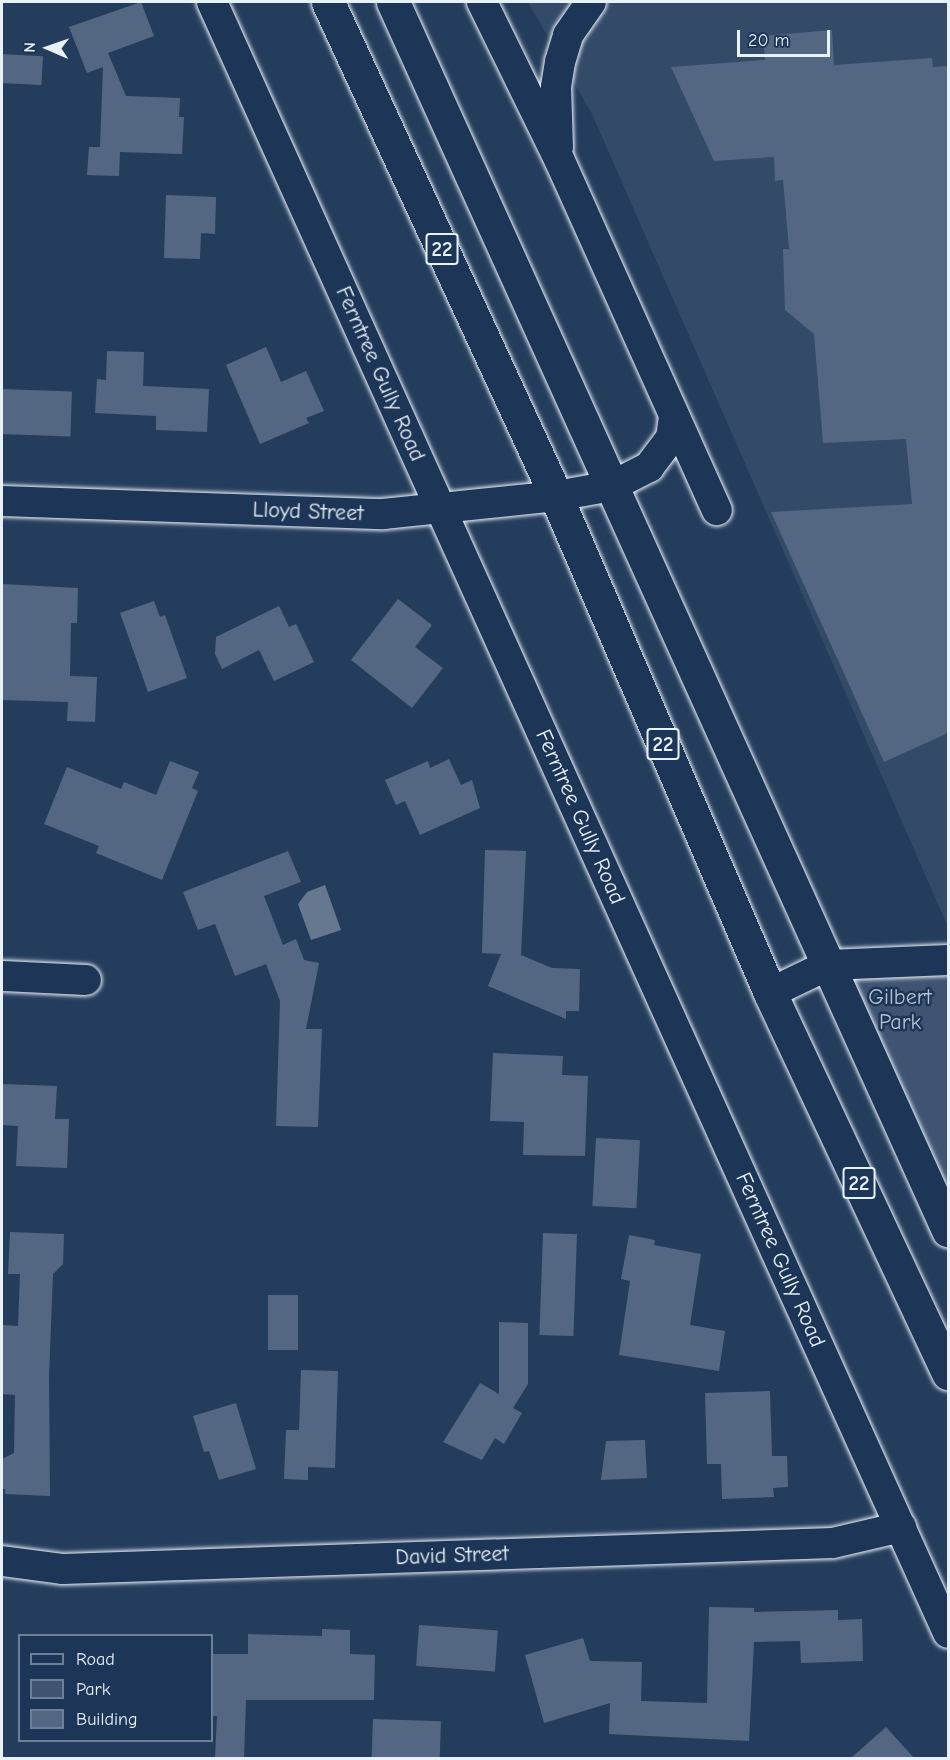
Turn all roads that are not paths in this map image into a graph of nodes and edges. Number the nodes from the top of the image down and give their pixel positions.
1 (212, 2) edge
2 (328, 2) edge
3 (393, 2) edge
4 (482, 2) edge
5 (591, 2) edge
6 (559, 159) junction
7 (674, 417) junction
8 (612, 486) junction
9 (556, 496) junction
10 (2, 501) edge
11 (441, 510) junction
12 (717, 510) dead end
13 (948, 960) edge
14 (828, 965) junction
15 (2, 976) edge
16 (86, 980) dead end
17 (770, 993) junction
18 (948, 1230) edge
19 (948, 1372) edge
20 (900, 1527) junction
21 (2, 1561) edge
22 (948, 1633) edge

1 - 11 street, Ferntree Gully Road
2 - 9 main road, 22
3 - 8 main road
4 - 6 street
5 - 6 street
6 - 7 street
7 - 8 street
7 - 12 street
8 - 9 street, Lloyd Street
8 - 14 main road
9 - 11 street, Lloyd Street
9 - 17 main road, 22
10 - 11 street, Lloyd Street
11 - 20 street, Ferntree Gully Road
13 - 14 street
14 - 17 street
14 - 18 main road
15 - 16 street
17 - 19 main road, 22
20 - 21 street, David Street
20 - 22 street, Ferntree Gully Road

